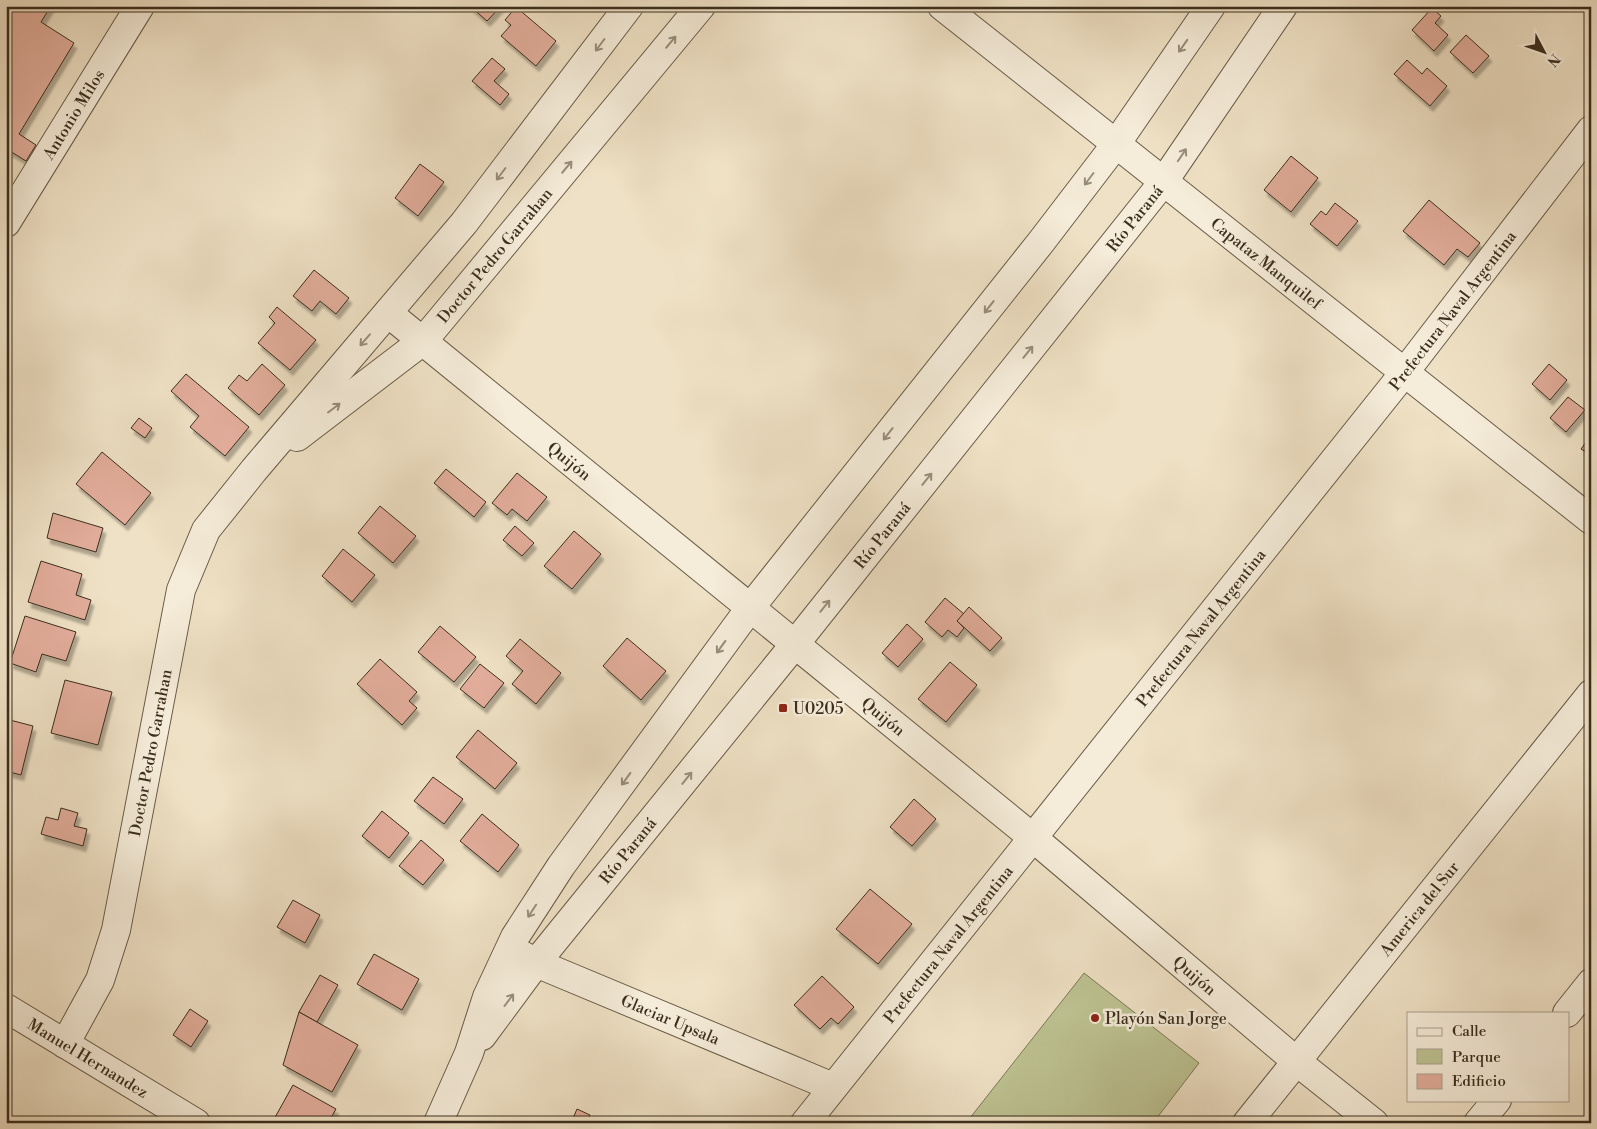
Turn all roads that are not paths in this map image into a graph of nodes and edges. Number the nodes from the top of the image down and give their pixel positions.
1 (140, 6) edge
2 (629, 6) edge
3 (701, 6) edge
4 (942, 6) edge
5 (1211, 6) edge
6 (1283, 6) edge
7 (1591, 130) edge
8 (1116, 144) junction
9 (1164, 181) junction
10 (6, 223) edge
11 (388, 313) junction
12 (424, 340) junction
13 (1404, 373) junction
14 (254, 470) junction
15 (1591, 520) edge
16 (750, 608) junction
17 (795, 644) junction
18 (1591, 694) edge
19 (1032, 837) junction
20 (510, 948) junction
21 (536, 963) junction
22 (1591, 983) edge
23 (6, 1008) edge
24 (1568, 1012) edge
25 (65, 1044) junction
26 (469, 1053) junction
27 (1296, 1061) junction
28 (833, 1087) junction
29 (1494, 1102) edge
30 (196, 1123) edge
31 (438, 1123) edge
32 (804, 1123) edge
33 (1247, 1123) edge
34 (1374, 1123) edge
35 (1478, 1123) edge

1 - 10 street, Antonio Milos
2 -> 11 street, Doctor Pedro Garrahan
12 -> 3 street, Doctor Pedro Garrahan
4 - 8 street, Capataz Manquilef
5 -> 8 street, Río Paraná
9 -> 6 street, Río Paraná
7 - 13 street, Prefectura Naval Argentina
8 - 9 street, Capataz Manquilef
8 -> 16 street, Río Paraná
9 - 13 street, Capataz Manquilef
17 -> 9 street, Río Paraná
11 - 12 street, Quijón
11 -> 14 street, Doctor Pedro Garrahan
14 -> 12 street, Doctor Pedro Garrahan
12 - 16 street, Quijón
13 - 15 street, Capataz Manquilef
13 - 19 street, Prefectura Naval Argentina
14 - 25 street, Doctor Pedro Garrahan
16 - 17 street, Quijón
16 -> 20 street, Río Paraná
17 - 19 street, Quijón
21 -> 17 street, Río Paraná
18 - 27 street, America del Sur
19 - 27 street, Quijón
19 - 28 street, Prefectura Naval Argentina
20 - 21 street, Glaciar Upsala
20 - 26 street, Río Paraná
26 -> 21 street, Río Paraná
21 - 28 street, Glaciar Upsala
22 - 24 street
23 - 25 street, Manuel Hernandez
25 - 30 street, Manuel Hernandez
26 - 31 street, Río Paraná
27 - 33 street, America del Sur
27 - 34 street, Quijón
28 - 32 street, Prefectura Naval Argentina
29 - 35 street

